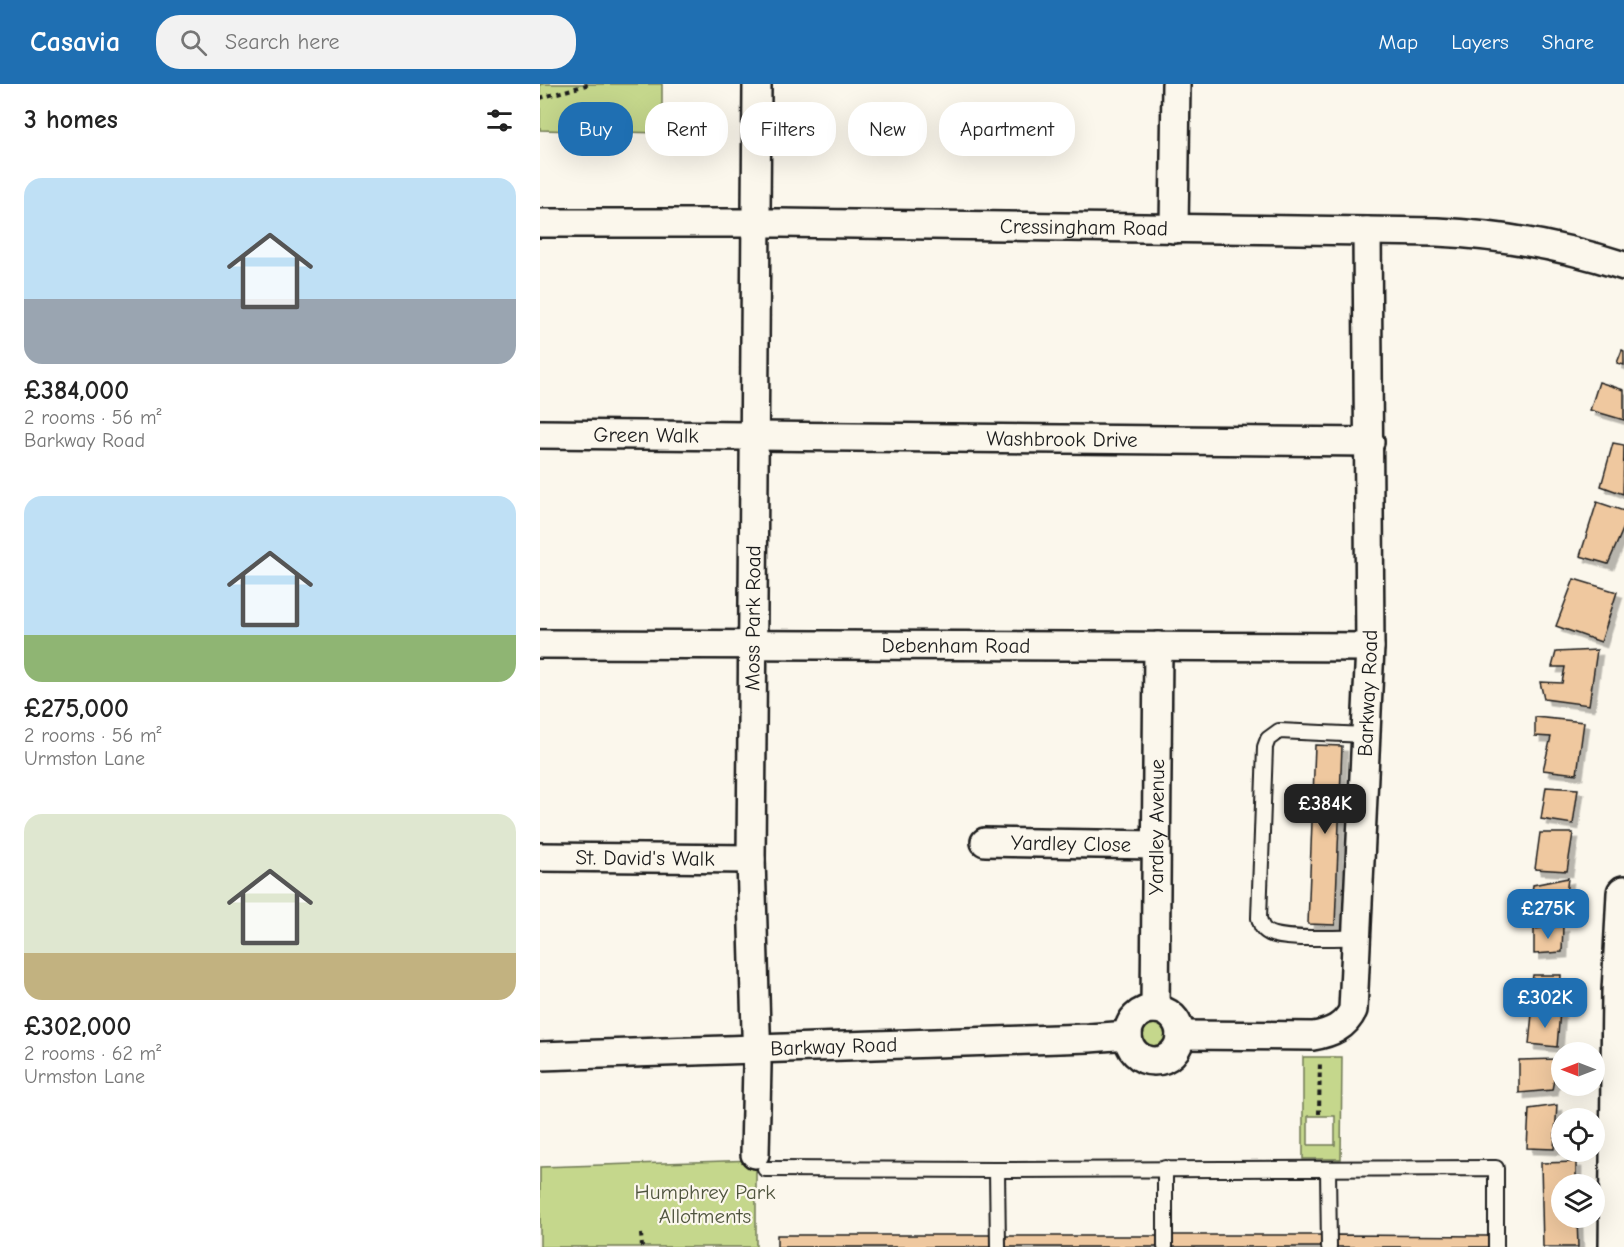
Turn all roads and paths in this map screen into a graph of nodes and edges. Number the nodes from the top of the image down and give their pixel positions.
1 (590, 84) edge
2 (757, 84) edge
3 (1176, 84) edge
4 (540, 98) edge
5 (756, 222) junction
6 (540, 223) edge
7 (1174, 229) junction
8 (1367, 231) junction
9 (1624, 266) edge
10 (540, 434) edge
11 (754, 437) junction
12 (1370, 442) junction
13 (540, 644) edge
14 (754, 644) junction
15 (1158, 646) junction
16 (1370, 647) junction
17 (1365, 735) junction
18 (985, 842) dead end
19 (1156, 844) junction
20 (540, 857) edge
21 (751, 860) junction
22 (1624, 893) edge
23 (1356, 938) junction
24 (1621, 992) edge
25 (1155, 1009) junction
26 (1128, 1035) junction
27 (1180, 1035) junction
28 (1319, 1035) junction
29 (756, 1048) junction
30 (540, 1056) edge
31 (1319, 1114) dead end
32 (760, 1162) joint
33 (1165, 1168) junction
34 (1328, 1169) junction
35 (997, 1170) junction
36 (1620, 1192) edge
37 (641, 1234) dead end
38 (642, 1247) edge
39 (998, 1247) edge
40 (1165, 1247) edge
41 (1329, 1247) edge
42 (1496, 1247) edge
43 (1616, 1247) edge

1 - 4 path
2 - 5 street, Moss Park Road
3 - 7 street
5 - 6 street, Cressingham Road
5 - 7 street, Cressingham Road
5 - 11 street, Moss Park Road
7 - 8 street, Cressingham Road
8 - 9 street, Cressingham Road
8 - 12 street, Barkway Road
10 - 11 street, Green Walk
11 - 12 street, Washbrook Drive
11 - 14 street, Moss Park Road
12 - 16 street, Barkway Road
13 - 14 street, Debenham Road
14 - 15 street, Debenham Road
14 - 21 street, Moss Park Road
15 - 16 street, Debenham Road
15 - 19 street, Yardley Avenue
16 - 17 street, Barkway Road
17 - 23 street, Barkway Road
17 - 23 lane
18 - 19 street, Yardley Close
19 - 25 street, Yardley Avenue
20 - 21 street, St. David's Walk
21 - 29 street, Moss Park Road
22 - 24 main road
23 - 28 street, Barkway Road
24 - 36 main road
25 - 26 street
25 - 27 street
26 - 27 street
26 - 29 street, Barkway Road
27 - 28 street, Barkway Road
28 - 31 path
29 - 30 street, Barkway Road
29 - 32 street, Moss Park Road
32 - 35 lane
33 - 34 lane
33 - 35 lane
33 - 40 lane
34 - 41 lane
34 - 42 lane
35 - 39 lane
36 - 43 main road
37 - 38 path

